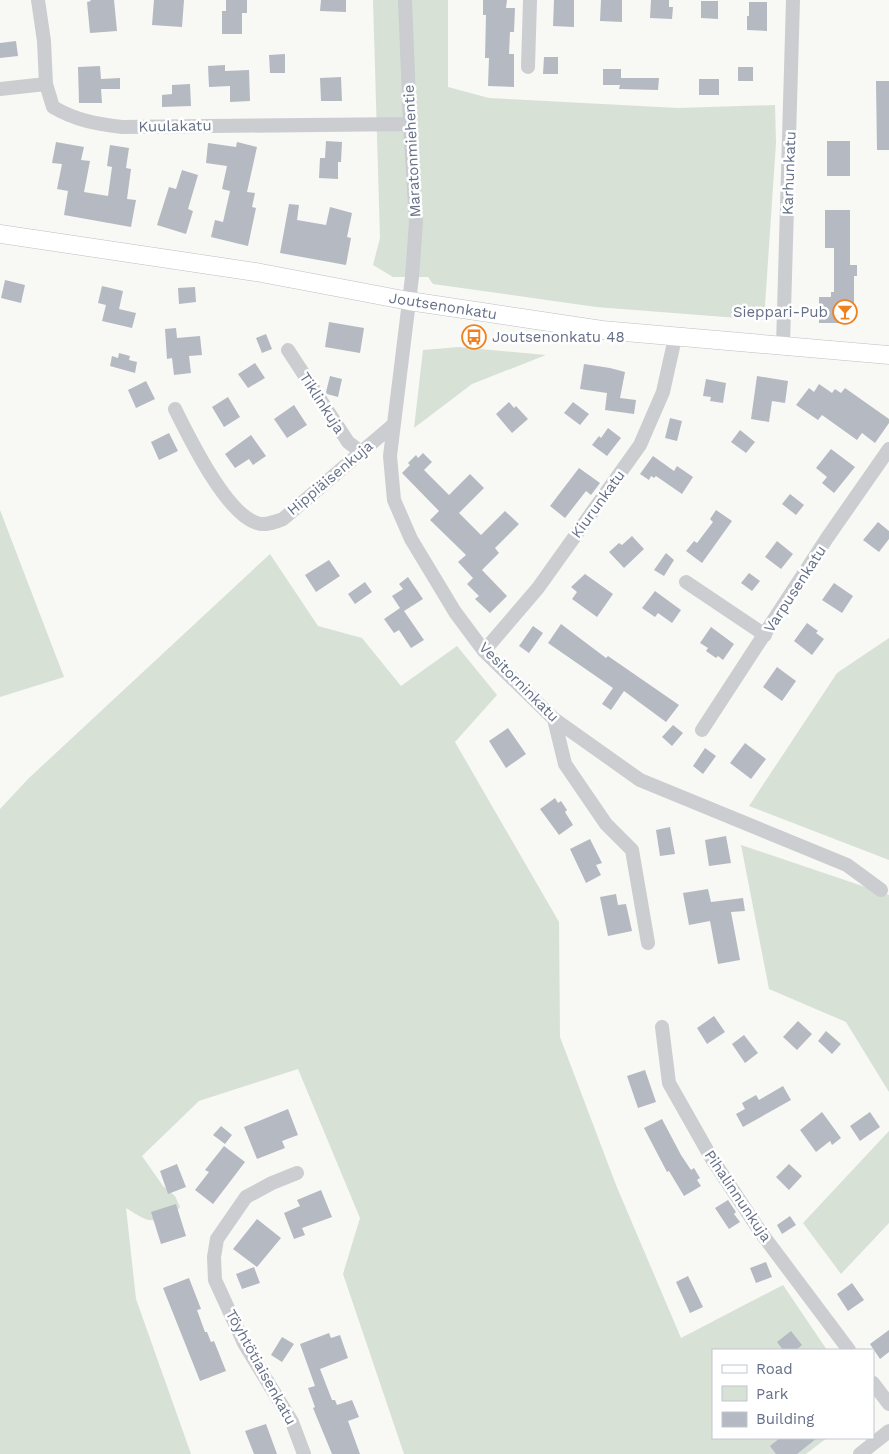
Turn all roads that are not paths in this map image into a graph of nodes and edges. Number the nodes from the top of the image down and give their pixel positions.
1 (38, 0) edge
2 (405, 0) edge
3 (530, 0) edge
4 (793, 0) edge
5 (528, 67) dead end
6 (46, 84) junction
7 (0, 89) edge
8 (410, 124) junction
9 (0, 234) edge
10 (409, 301) junction
11 (675, 338) junction
12 (782, 345) junction
13 (288, 350) dead end
14 (889, 355) edge
15 (175, 409) dead end
16 (393, 424) junction
17 (889, 449) edge
18 (361, 452) junction
19 (686, 582) dead end
20 (765, 635) junction
21 (484, 652) junction
22 (554, 719) junction
23 (702, 730) dead end
24 (881, 890) dead end
25 (648, 943) dead end
26 (662, 1027) dead end
27 (297, 1173) dead end
28 (848, 1349) edge
29 (874, 1384) edge
30 (889, 1404) edge
31 (889, 1430) edge
32 (304, 1454) edge
33 (860, 1454) edge

1 - 6 street, Kuulakatu
2 - 8 street, Maratonmiehentie
3 - 5 street
4 - 12 street, Karhunkatu
6 - 7 street
6 - 8 street, Kuulakatu
8 - 10 street, Maratonmiehentie
9 - 10 main road, Joutsenonkatu
10 - 11 main road, Joutsenonkatu
10 - 16 street, Vesitorninkatu
11 - 12 main road, Joutsenonkatu
11 - 21 street, Kiurunkatu
12 - 14 main road, Joutsenonkatu
13 - 18 street, Tiklinkuja
15 - 18 street, Hippiäisenkuja
16 - 18 street, Hippiäisenkuja
16 - 21 street, Vesitorninkatu
17 - 20 street, Varpusenkatu
19 - 20 street
20 - 23 street, Varpusenkatu
21 - 22 street, Vesitorninkatu
22 - 24 street, Vesitorninkatu
22 - 25 street
26 - 28 street, Pihalinnunkuja
27 - 32 street, Töyhtötiaisenkatu
29 - 30 street
31 - 33 street

